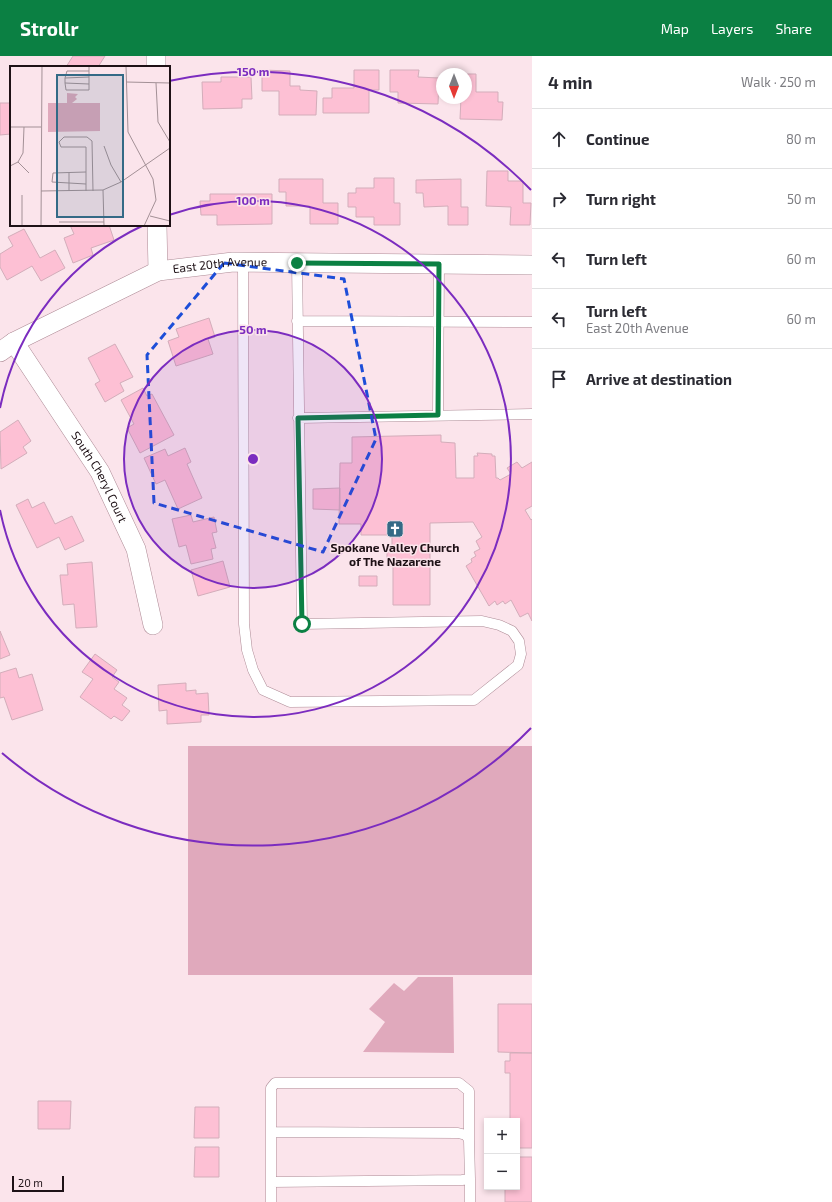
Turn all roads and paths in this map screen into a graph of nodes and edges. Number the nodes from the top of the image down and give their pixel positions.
1 (157, 226) edge
2 (243, 262) junction
3 (297, 263) junction
4 (439, 264) junction
5 (532, 265) edge
6 (158, 270) junction
7 (297, 321) junction
8 (439, 321) junction
9 (532, 322) edge
10 (7, 347) edge
11 (532, 414) edge
12 (438, 415) junction
13 (298, 418) junction
14 (153, 625) dead end
15 (271, 1132) junction
16 (469, 1140) junction
17 (470, 1179) junction
18 (271, 1182) junction
19 (271, 1202) edge
20 (470, 1202) edge

1 - 6 street
2 - 3 street, East 20th Avenue
2 - 6 street, East 20th Avenue
2 - 13 lane
3 - 4 street, East 20th Avenue
3 - 7 lane
4 - 5 street, East 20th Avenue
4 - 8 lane
6 - 10 street, East 20th Avenue
7 - 8 lane
7 - 13 lane
8 - 9 lane
8 - 12 lane
10 - 14 street, South Cheryl Court
11 - 12 lane
12 - 13 lane
15 - 16 lane
15 - 16 lane
15 - 18 lane
16 - 17 lane
17 - 18 lane
17 - 20 lane
18 - 19 lane

